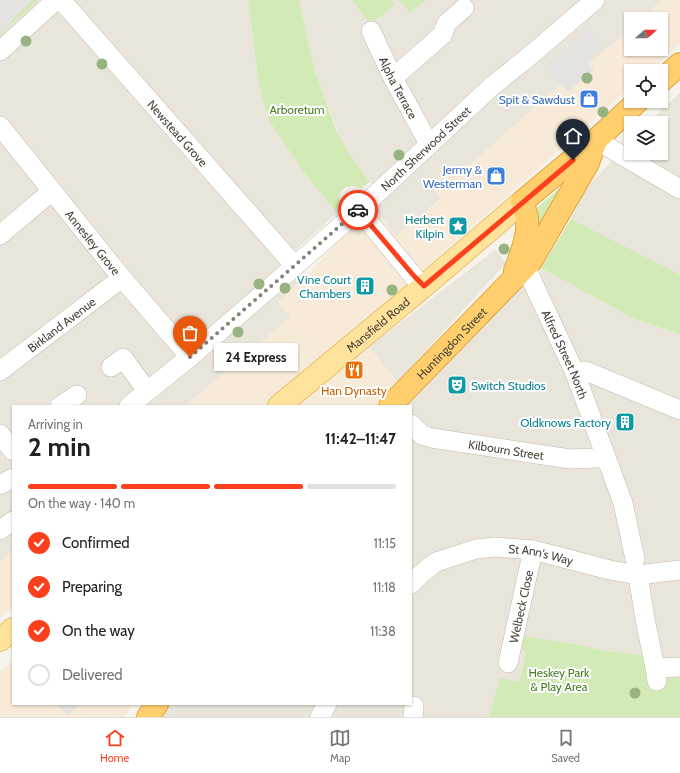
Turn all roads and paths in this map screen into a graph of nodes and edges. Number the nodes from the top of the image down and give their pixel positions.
1 (56, 0) edge
2 (61, 0) edge
3 (595, 0) edge
4 (464, 8) dead end
5 (371, 31) dead end
6 (0, 51) edge
7 (393, 78) junction
8 (630, 108) edge
9 (0, 126) edge
10 (596, 140) junction
11 (429, 144) junction
12 (680, 189) edge
13 (52, 191) junction
14 (522, 202) junction
15 (359, 210) junction
16 (0, 235) edge
17 (295, 266) junction
18 (518, 273) junction
19 (122, 278) junction
20 (424, 286) junction
21 (190, 357) junction
22 (111, 367) dead end
23 (0, 371) edge
24 (575, 373) junction
25 (147, 391) junction
26 (77, 395) dead end
27 (62, 405) edge
28 (130, 405) edge
29 (280, 405) edge
30 (391, 405) edge
31 (680, 410) edge
32 (412, 425) edge
33 (0, 434) edge
34 (12, 450) edge
35 (605, 455) junction
36 (12, 479) edge
37 (0, 485) edge
38 (534, 550) junction
39 (636, 567) junction
40 (680, 570) edge
41 (412, 583) edge
42 (12, 630) edge
43 (0, 640) edge
44 (508, 663) dead end
45 (680, 666) edge
46 (156, 705) edge
47 (326, 705) edge
48 (148, 717) edge
49 (320, 717) edge

1 - 6 street
2 - 17 street, Newstead Grove
3 - 11 street, North Sherwood Street
4 - 7 street
5 - 7 street, Alpha Terrace
7 - 11 street, Alpha Terrace
8 - 10 highway, Mansfield Road
9 - 13 street, Annesley Grove
10 - 12 street
10 - 14 highway, Mansfield Road
10 - 18 highway, Huntingdon Street
11 - 15 street, North Sherwood Street
13 - 16 street
13 - 19 street, Annesley Grove
14 - 18 highway, Huntingdon Street
14 - 20 main road, Mansfield Road
15 - 17 street, North Sherwood Street
15 - 20 street
17 - 21 street, North Sherwood Street
18 - 24 street, Alfred Street North
18 - 30 highway, Huntingdon Street
19 - 21 street, Annesley Grove
19 - 23 street, Birkland Avenue
20 - 29 main road, Mansfield Road
21 - 25 street, North Sherwood Street
22 - 25 street
24 - 31 street
24 - 35 street, Alfred Street North
25 - 28 street, North Sherwood Street
26 - 27 street
32 - 35 street, Kilbourn Street
33 - 34 street
35 - 39 street, Alfred Street North
36 - 37 street
38 - 39 street, St Ann's Way
38 - 41 street, St Ann's Way
38 - 44 street, Welbeck Close
39 - 40 street, St Ann's Way
39 - 45 street, Alfred Street North
42 - 43 main road
46 - 48 highway
47 - 49 street

